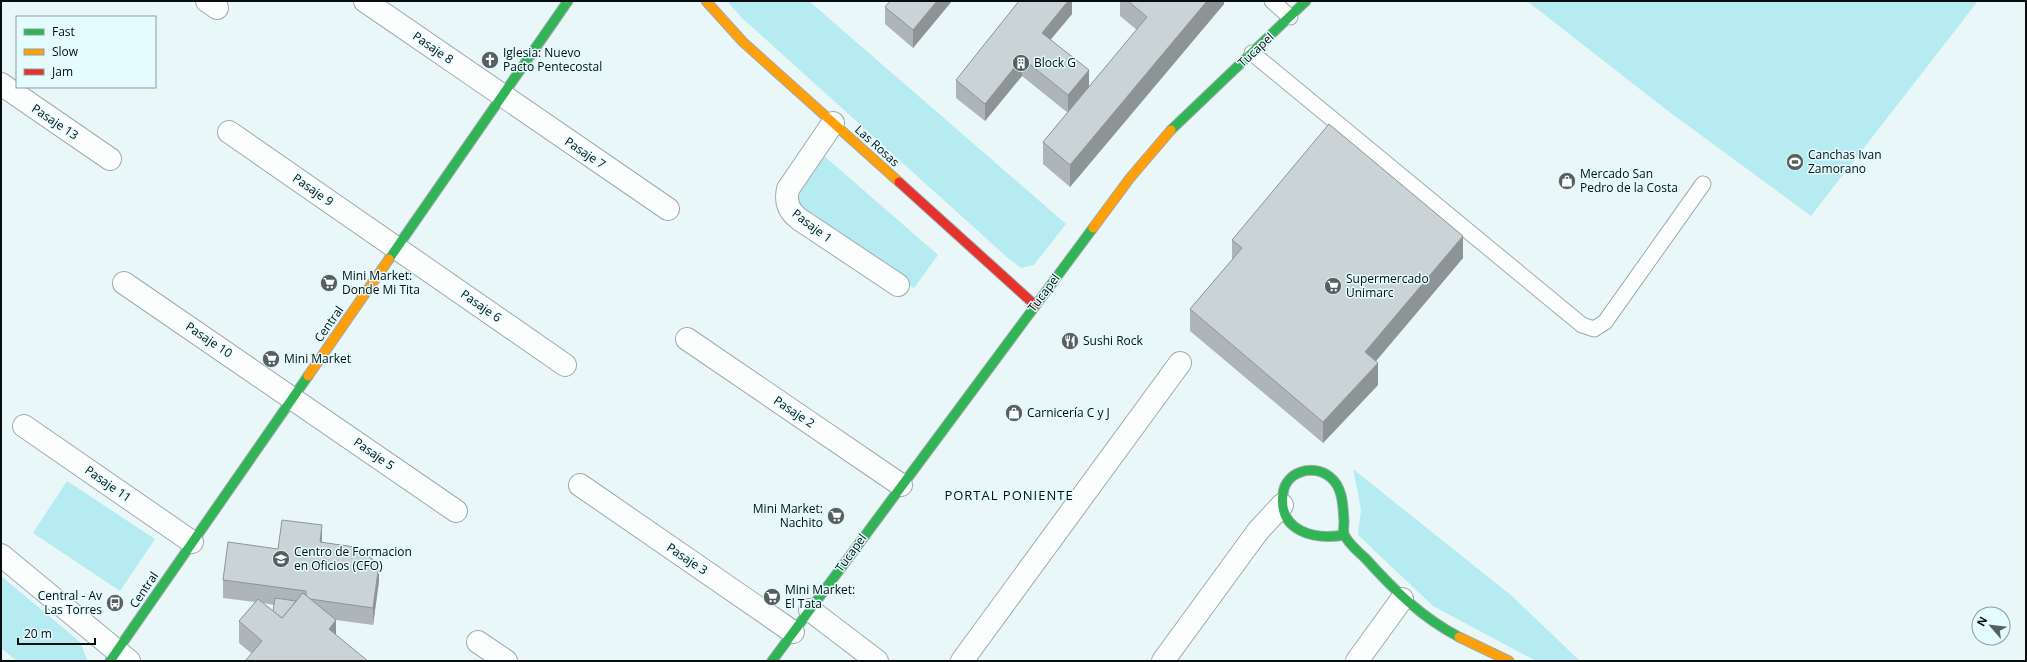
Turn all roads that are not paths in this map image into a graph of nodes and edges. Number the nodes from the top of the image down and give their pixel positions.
1 (365, 1) edge
2 (568, 1) edge
3 (706, 1) edge
4 (1272, 1) edge
5 (1306, 1) edge
6 (1290, 17) junction
7 (1252, 53) junction
8 (1, 84) edge
9 (502, 96) junction
10 (833, 123) junction
11 (229, 132) dead end
12 (110, 159) dead end
13 (1704, 184) dead end
14 (668, 210) dead end
15 (397, 248) junction
16 (124, 283) dead end
17 (898, 286) dead end
18 (1035, 305) junction
19 (687, 339) dead end
20 (1180, 363) dead end
21 (565, 365) dead end
22 (293, 397) junction
23 (24, 426) dead end
24 (580, 485) dead end
25 (901, 485) junction
26 (1282, 505) junction
27 (456, 511) dead end
28 (1344, 535) junction
29 (192, 542) junction
30 (1, 555) edge
31 (1402, 599) junction
32 (810, 610) junction
33 (793, 632) junction
34 (478, 642) dead end
35 (119, 658) edge
36 (506, 661) edge
37 (772, 661) edge
38 (877, 661) edge
39 (962, 661) edge
40 (1163, 661) edge
41 (1357, 661) edge
42 (1509, 661) edge

1 - 9 street, Pasaje 8
2 - 9 street, Central
3 - 10 street, Las Rosas
4 - 6 lane
5 - 6 street, Tucapel
6 - 7 street, Tucapel
7 - 13 lane
7 - 18 street, Tucapel
8 - 12 street, Pasaje 13
9 - 14 street, Pasaje 7
9 - 15 street, Central
10 - 17 street, Pasaje 1
10 - 18 street, Las Rosas
11 - 15 street, Pasaje 9
15 - 21 street, Pasaje 6
15 - 22 street, Central
16 - 22 street, Pasaje 10
18 - 25 street, Tucapel
19 - 25 street, Pasaje 2
20 - 39 street
22 - 27 street, Pasaje 5
22 - 29 street, Central
23 - 29 street, Pasaje 11
24 - 33 street, Pasaje 3
25 - 32 street, Tucapel
26 - 28 street
26 - 28 street
26 - 40 street
28 - 31 street
29 - 35 street, Central
30 - 35 street
31 - 41 street
31 - 42 street
32 - 33 street, Tucapel
32 - 38 street
33 - 37 street, Tucapel
34 - 36 street

